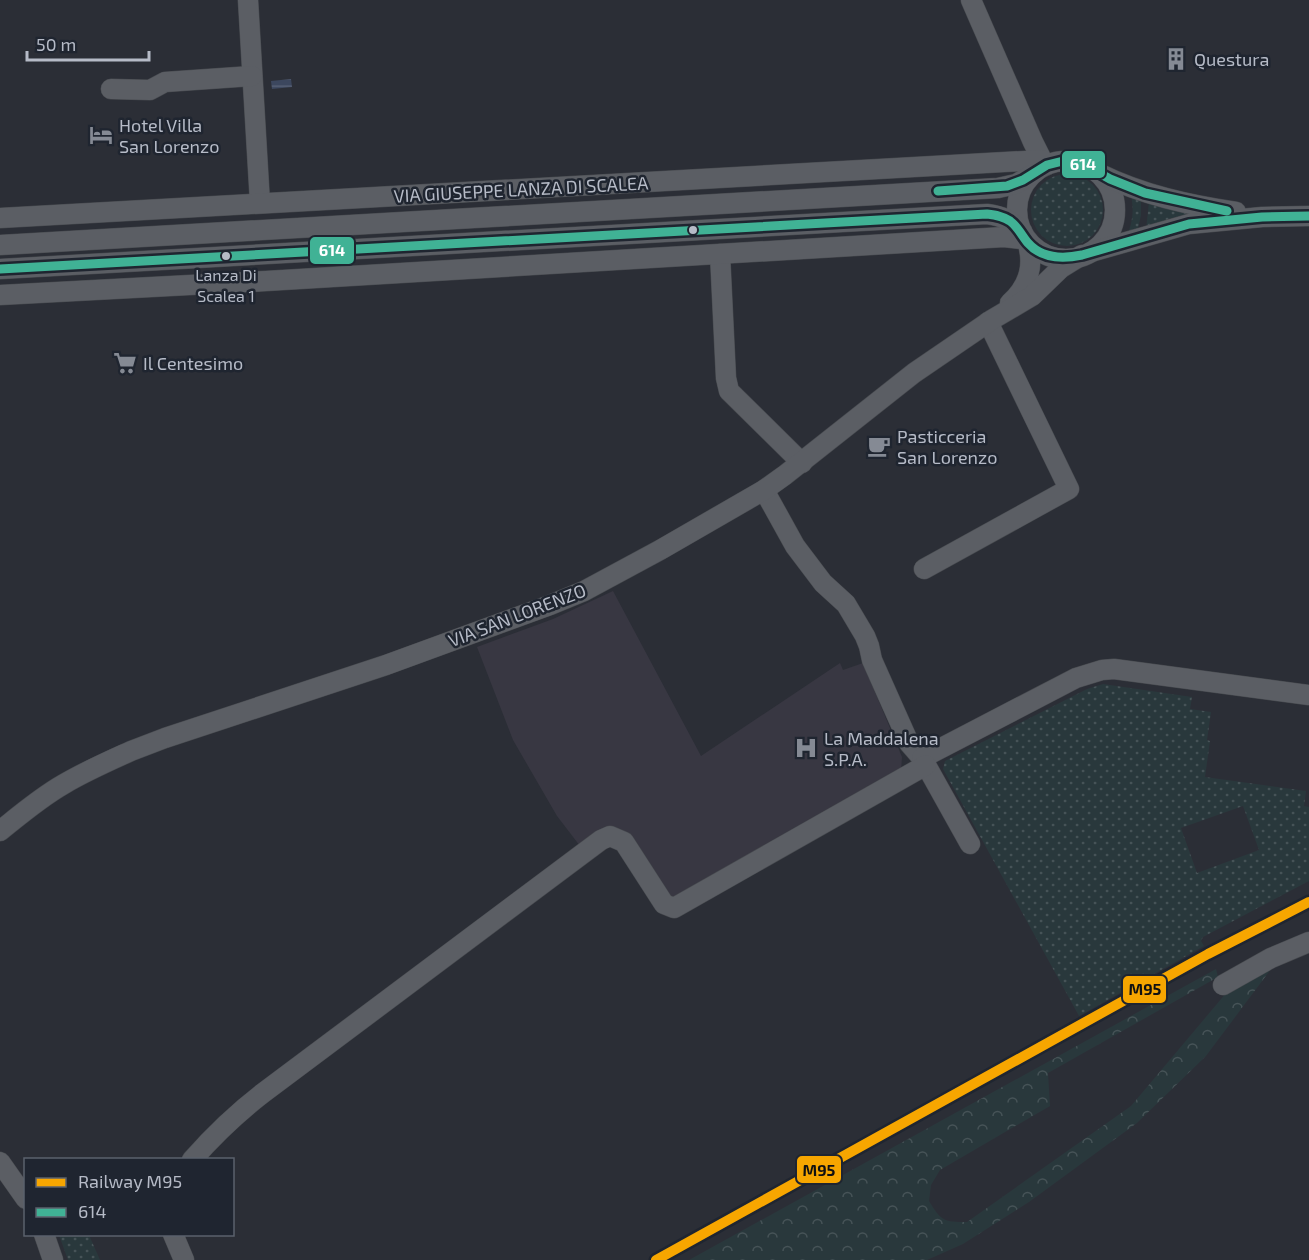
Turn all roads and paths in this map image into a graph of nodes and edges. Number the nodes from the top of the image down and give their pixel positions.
1 (248, 0) edge
2 (971, 0) edge
3 (252, 76) junction
4 (111, 89) dead end
5 (1041, 166) junction
6 (1096, 172) junction
7 (261, 203) junction
8 (1309, 216) edge
9 (1262, 217) junction
10 (0, 218) edge
11 (1024, 236) junction
12 (0, 245) edge
13 (720, 254) junction
14 (1083, 254) junction
15 (0, 269) edge
16 (0, 296) edge
17 (991, 320) junction
18 (802, 463) junction
19 (764, 490) junction
20 (924, 569) dead end
21 (1309, 695) edge
22 (924, 761) junction
23 (0, 831) edge
24 (970, 844) dead end
25 (1309, 942) edge
26 (1223, 985) dead end
27 (194, 1158) edge
28 (0, 1162) edge
29 (24, 1196) edge
30 (45, 1236) edge
31 (174, 1236) edge
32 (53, 1260) edge
33 (184, 1260) edge

1 - 3 street
2 - 5 street
3 - 4 street
3 - 7 street
5 - 6 street
5 - 7 street, VIA GIUSEPPE LANZA DI SCALEA
5 - 11 street
5 - 12 street, VIA GIUSEPPE LANZA DI SCALEA
6 - 9 street, VIA SAN LORENZO
6 - 14 street
7 - 10 street, VIA GIUSEPPE LANZA DI SCALEA
8 - 9 street, VIA SAN LORENZO
9 - 14 street, VIA SAN LORENZO
11 - 13 street
11 - 14 street
11 - 15 street
11 - 17 street, VIA SAN LORENZO
13 - 16 street
13 - 18 street
14 - 17 street, VIA SAN LORENZO
17 - 18 street, VIA SAN LORENZO
17 - 20 street
18 - 19 street, VIA SAN LORENZO
19 - 22 street
19 - 23 street, VIA SAN LORENZO
21 - 22 street
22 - 24 street
22 - 27 street
25 - 26 street
28 - 29 street
30 - 32 street
31 - 33 street

